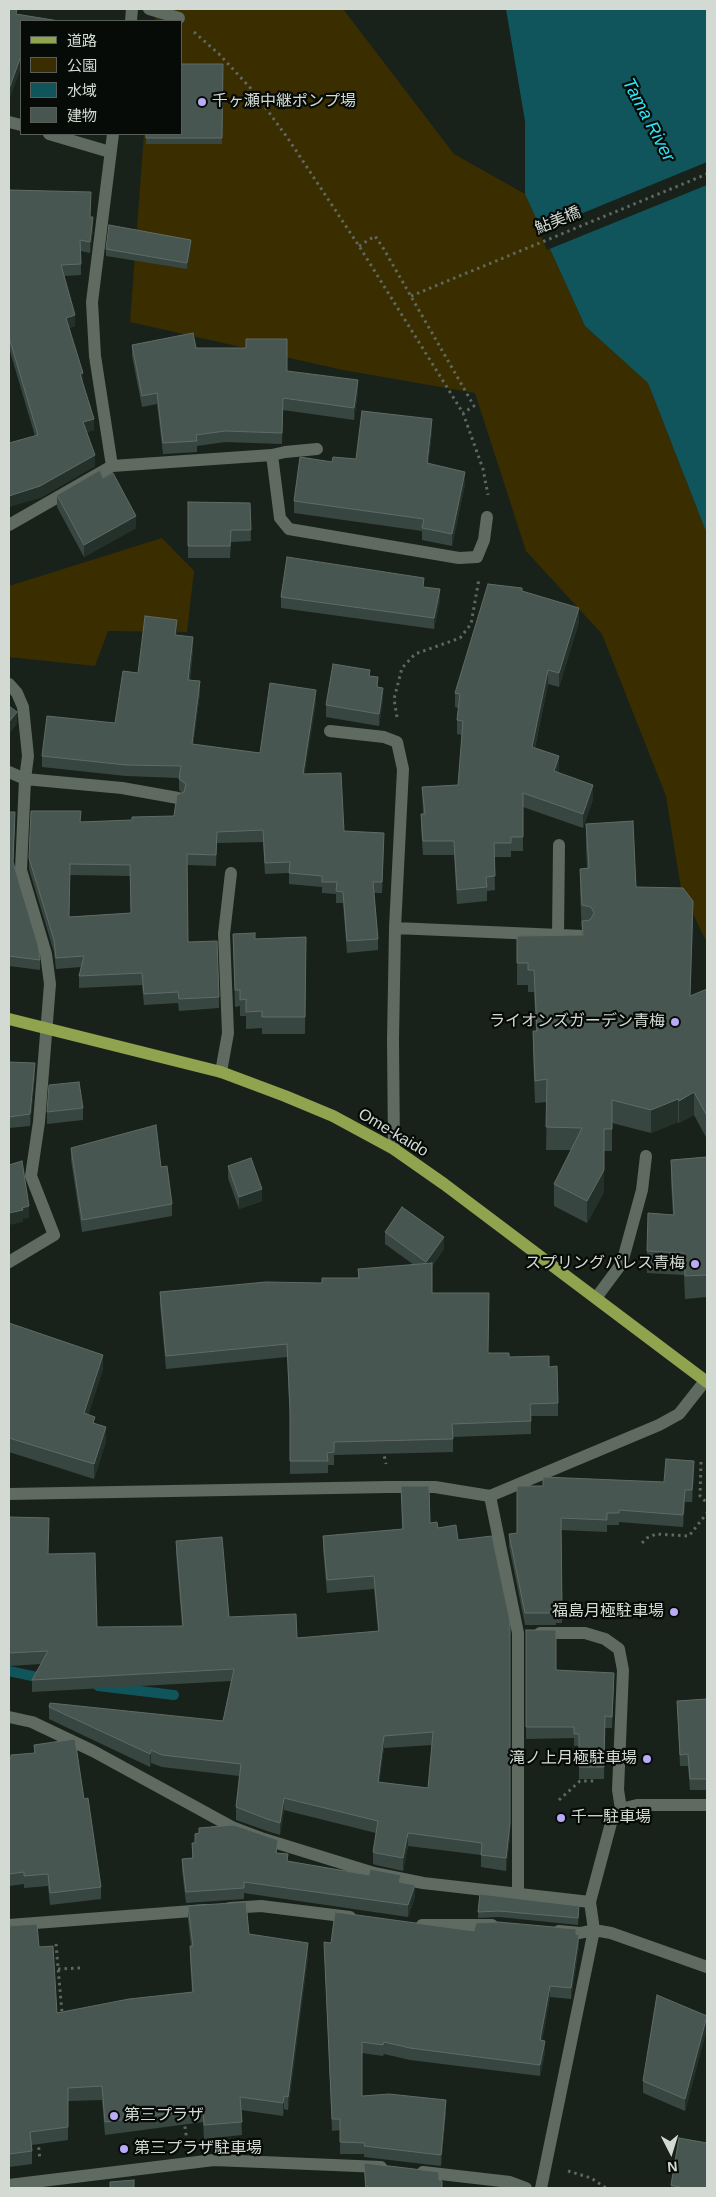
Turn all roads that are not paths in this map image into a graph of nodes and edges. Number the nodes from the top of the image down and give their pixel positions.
1 (149, 9) edge
2 (179, 18) dead end
3 (52, 135) edge
4 (113, 135) edge
5 (110, 152) junction
6 (317, 449) dead end
7 (272, 455) junction
8 (112, 466) junction
9 (487, 517) road end
10 (9, 525) edge
11 (9, 684) edge
12 (330, 731) dead end
13 (9, 772) edge
14 (24, 780) junction
15 (178, 798) edge
16 (559, 844) dead end
17 (231, 873) dead end
18 (395, 928) junction
19 (558, 935) junction
20 (586, 936) edge
21 (9, 1019) edge
22 (48, 1028) junction
23 (221, 1072) junction
24 (394, 1149) junction
25 (646, 1156) dead end
26 (9, 1262) edge
27 (596, 1298) junction
28 (706, 1381) edge
29 (9, 1494) edge
30 (490, 1496) junction
31 (518, 1633) junction
32 (9, 1717) edge
33 (707, 1805) edge
34 (620, 1809) junction
35 (518, 1895) junction
36 (590, 1902) junction
37 (363, 1919) edge
38 (9, 1924) edge
39 (410, 1924) edge
40 (507, 1926) edge
41 (544, 1930) edge
42 (594, 1930) junction
43 (707, 1967) edge
44 (9, 2185) edge
45 (526, 2188) edge
46 (541, 2188) edge

1 - 2 street
3 - 5 street
4 - 5 street
5 - 8 street
6 - 7 street
7 - 8 street
7 - 9 street
8 - 10 street
11 - 14 street
12 - 18 street
13 - 14 street
14 - 15 street
14 - 22 street
16 - 19 street
17 - 23 street
18 - 19 street
18 - 24 street
19 - 20 street
21 - 22 main road, Ome-kaido
22 - 23 main road, Ome-kaido
22 - 26 street
23 - 24 main road, Ome-kaido
24 - 27 main road, Ome-kaido
25 - 27 street
27 - 28 main road, Ome-kaido
28 - 30 street
29 - 30 street
30 - 31 street
31 - 34 street
31 - 35 street
32 - 35 street
33 - 34 street
34 - 36 street
35 - 36 street
36 - 42 street
37 - 38 street
39 - 40 street
41 - 42 street
42 - 43 street
42 - 46 street
44 - 45 street

